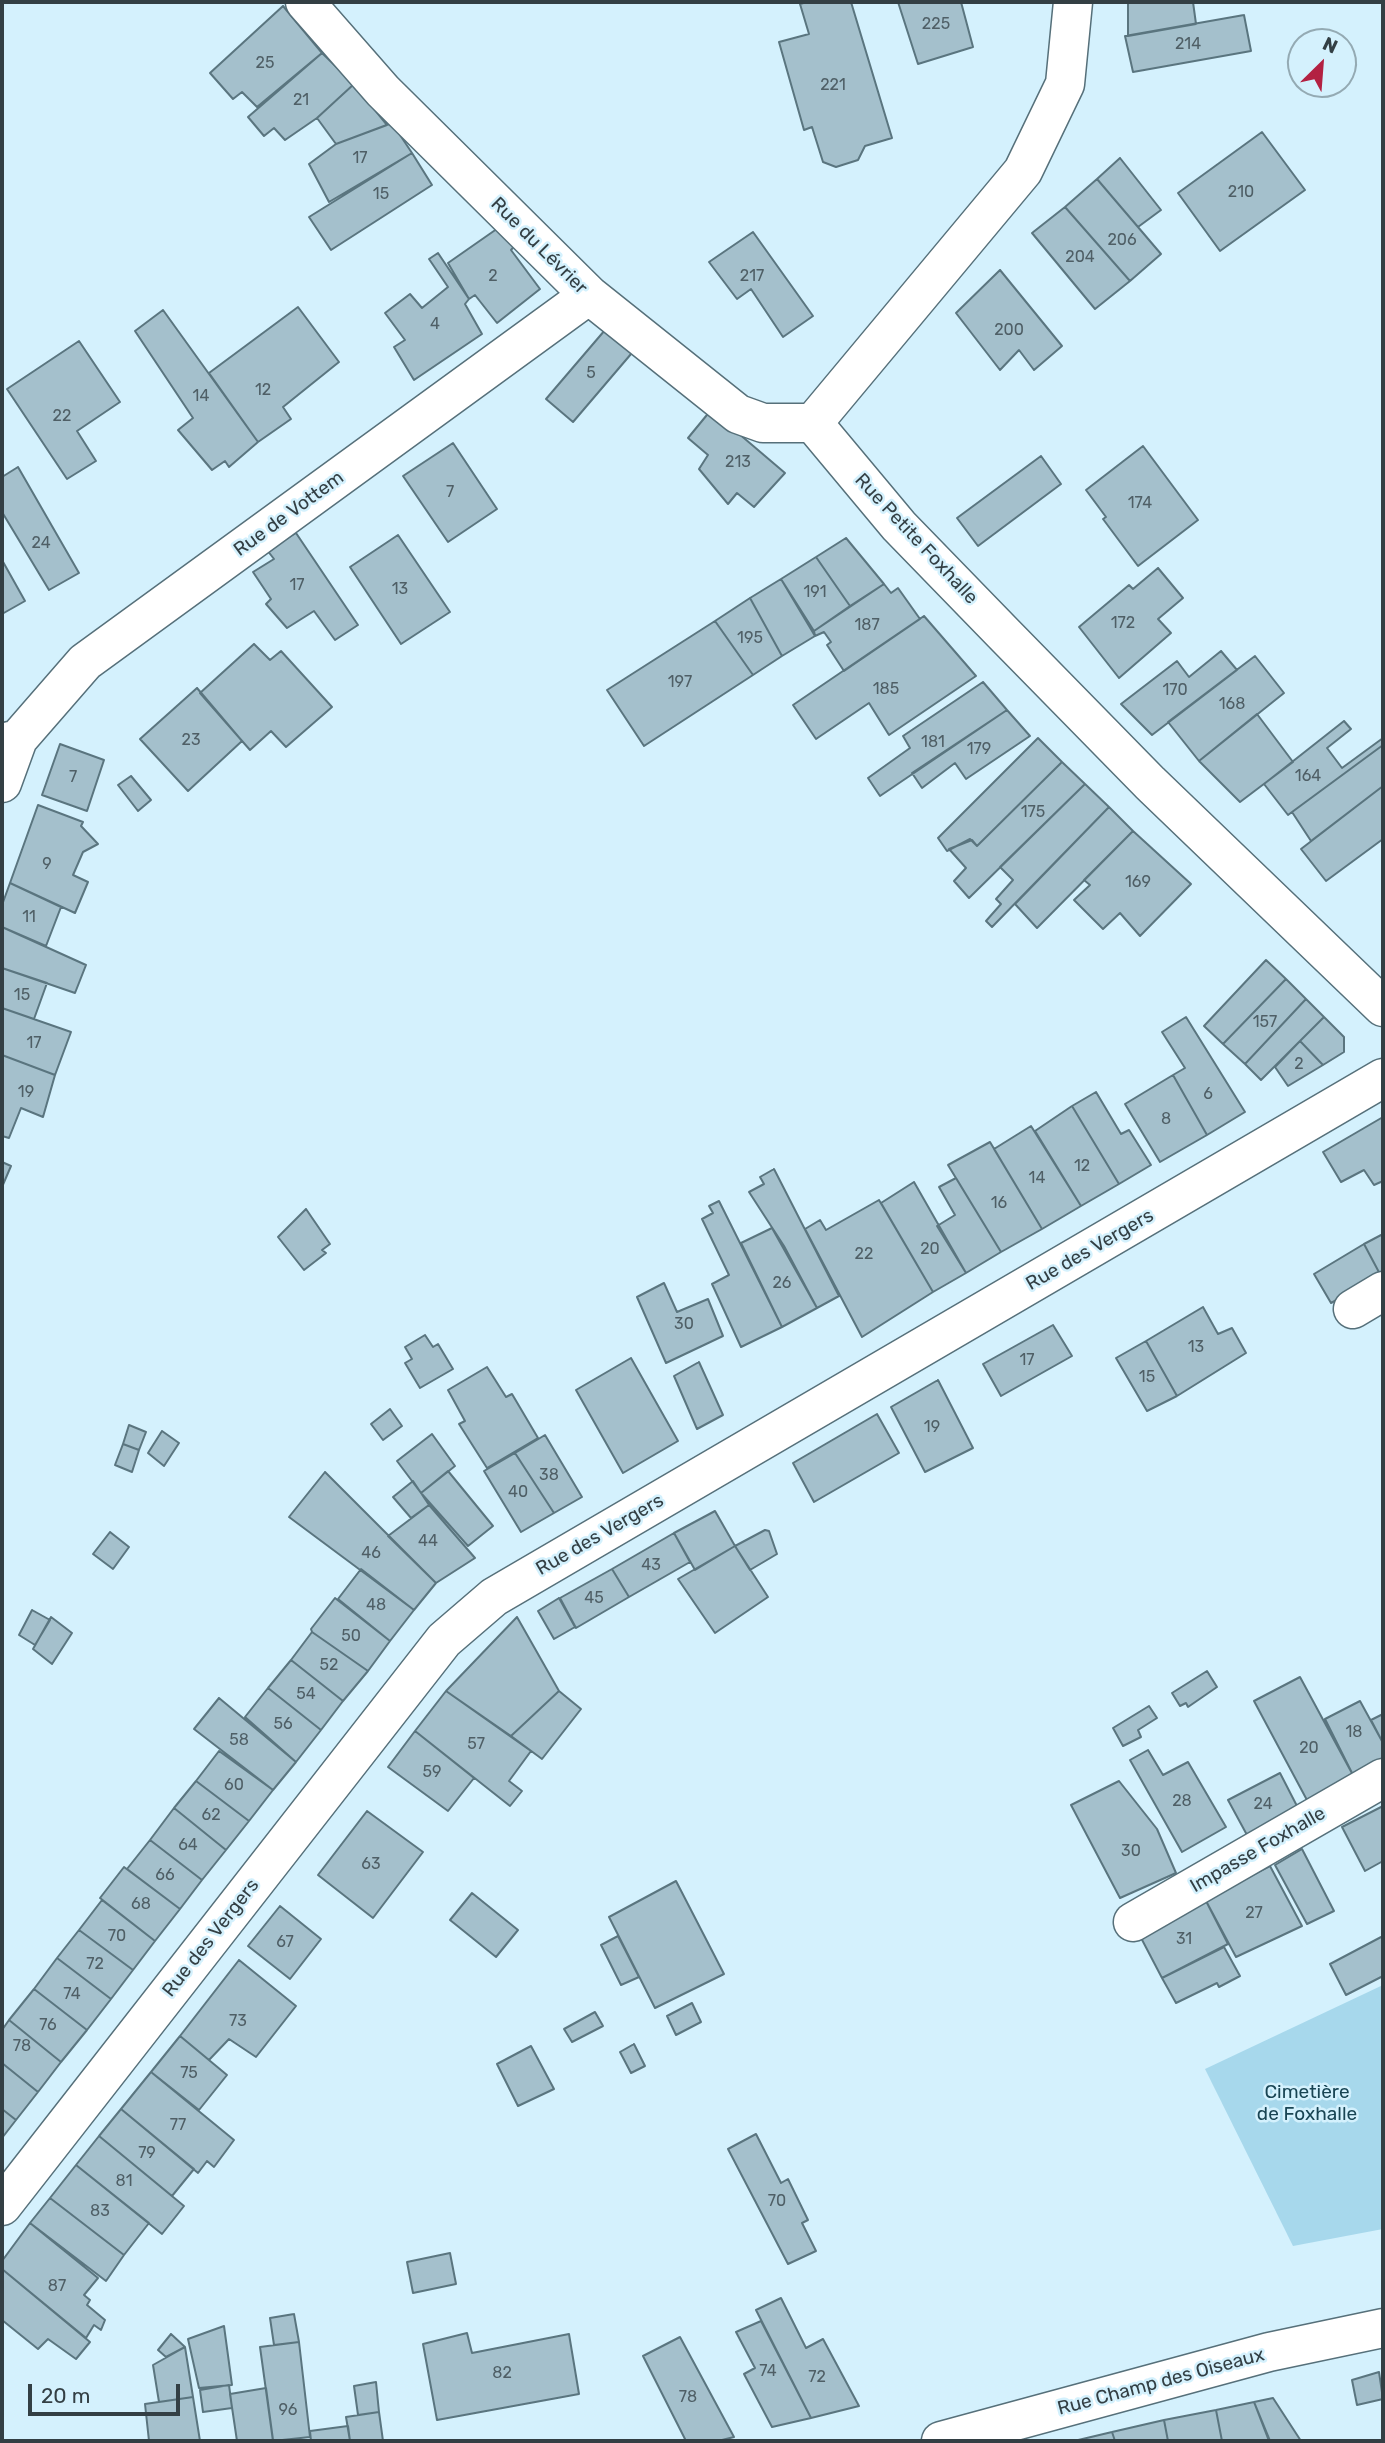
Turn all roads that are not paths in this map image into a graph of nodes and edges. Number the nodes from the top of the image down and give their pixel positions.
1 (305, 2) edge
2 (1073, 2) edge
3 (589, 295) junction
4 (813, 423) junction
5 (10, 741) edge
6 (2, 783) edge
7 (1383, 1007) edge
8 (1383, 1078) edge
9 (1383, 1778) edge
10 (1133, 1922) dead end
11 (2, 2206) edge
12 (1383, 2328) edge
13 (941, 2441) edge

1 - 3 street, Rue du Lévrier
2 - 4 street
3 - 4 street, Rue du Lévrier
3 - 5 street, Rue de Vottem
4 - 7 street, Rue Petite Foxhalle
5 - 6 street
8 - 11 street, Rue des Vergers
9 - 10 street, Impasse Foxhalle
12 - 13 street, Rue Champ des Oiseaux

